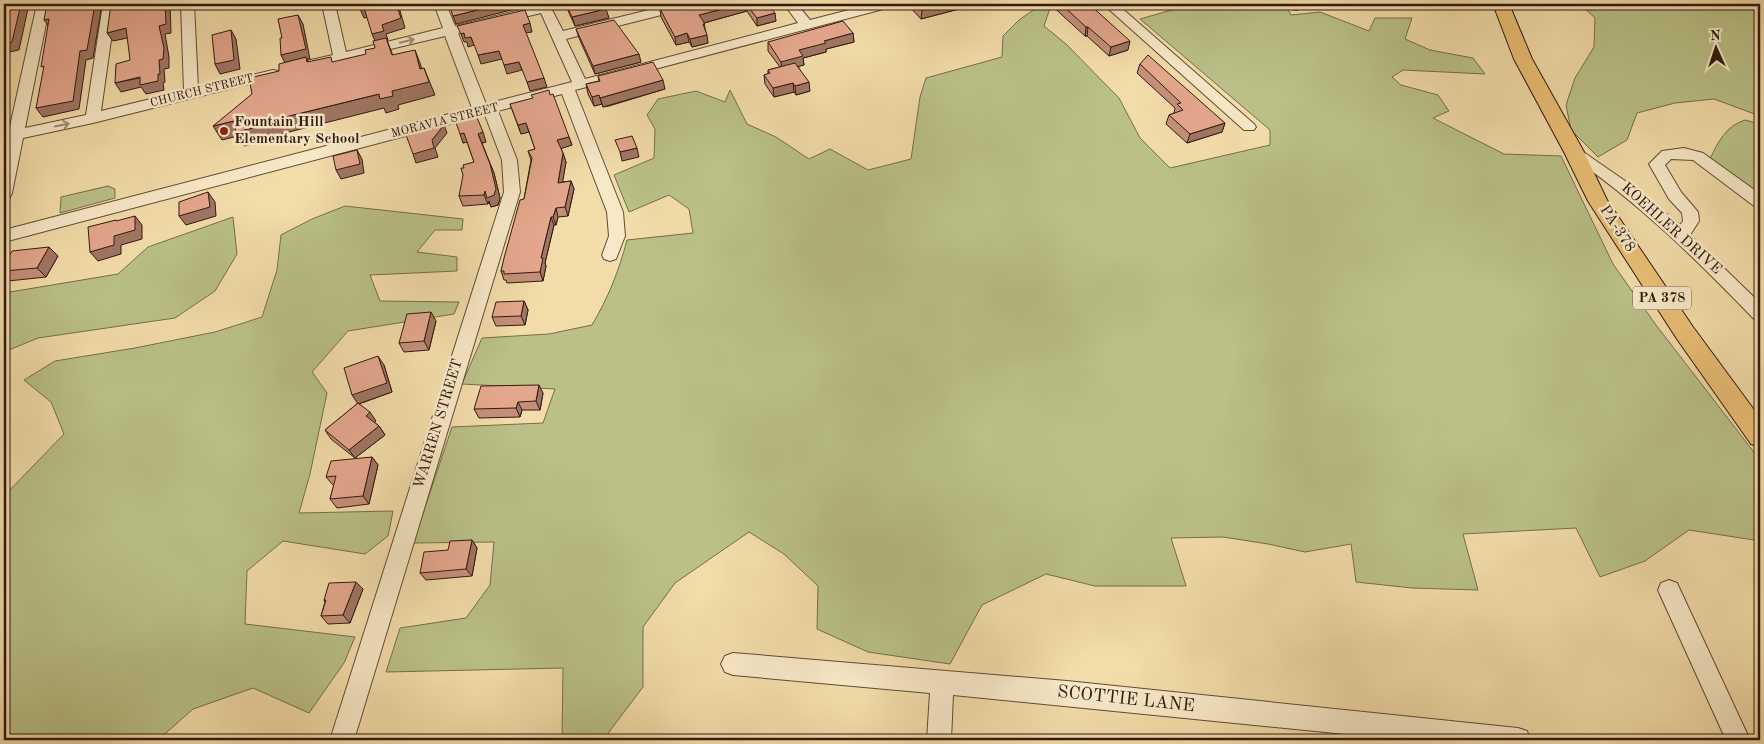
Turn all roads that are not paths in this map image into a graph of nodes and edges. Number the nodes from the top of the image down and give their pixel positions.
1 (43, 4) edge
2 (109, 4) edge
3 (187, 4) edge
4 (328, 4) edge
5 (440, 4) edge
6 (688, 4) edge
7 (790, 4) edge
8 (886, 4) edge
9 (1109, 4) edge
10 (1498, 5) edge
11 (544, 6) edge
12 (807, 25) junction
13 (450, 30) junction
14 (557, 37) junction
15 (340, 57) junction
16 (574, 87) junction
17 (192, 94) junction
18 (486, 110) junction
19 (93, 118) junction
20 (1249, 127) dead end
21 (9, 136) edge
22 (1574, 152) junction
23 (4, 193) edge
24 (1760, 202) edge
25 (1682, 234) junction
26 (4, 236) edge
27 (610, 255) dead end
28 (1760, 314) edge
29 (1760, 437) edge
30 (1669, 590) dead end
31 (733, 664) dead end
32 (942, 682) junction
33 (342, 740) edge
34 (939, 740) edge
35 (1518, 740) edge
36 (1738, 740) edge

1 - 21 street
2 - 19 street
3 - 17 street
4 - 15 street
5 - 13 street, WARREN STREET
6 - 14 street
7 - 12 street
8 - 12 street, MORAVIA STREET
9 - 20 street
10 - 22 main road, PA-378 / PA 378
11 - 13 street, CHURCH STREET
11 - 14 street
12 - 16 street, MORAVIA STREET
15 -> 13 street, CHURCH STREET
13 - 18 street, WARREN STREET
14 - 16 street
15 - 17 street, CHURCH STREET
16 - 18 street, MORAVIA STREET
16 - 27 street
17 - 19 street, CHURCH STREET
18 - 26 street, MORAVIA STREET
18 - 33 street, WARREN STREET
21 -> 19 street, CHURCH STREET
21 - 23 street
22 - 25 street, KOEHLER DRIVE
22 - 29 main road, PA-378 / PA 378
24 - 25 street
25 - 28 street, KOEHLER DRIVE
30 - 36 street
31 - 32 street, SCOTTIE LANE
32 - 34 street
32 - 35 street, SCOTTIE LANE

